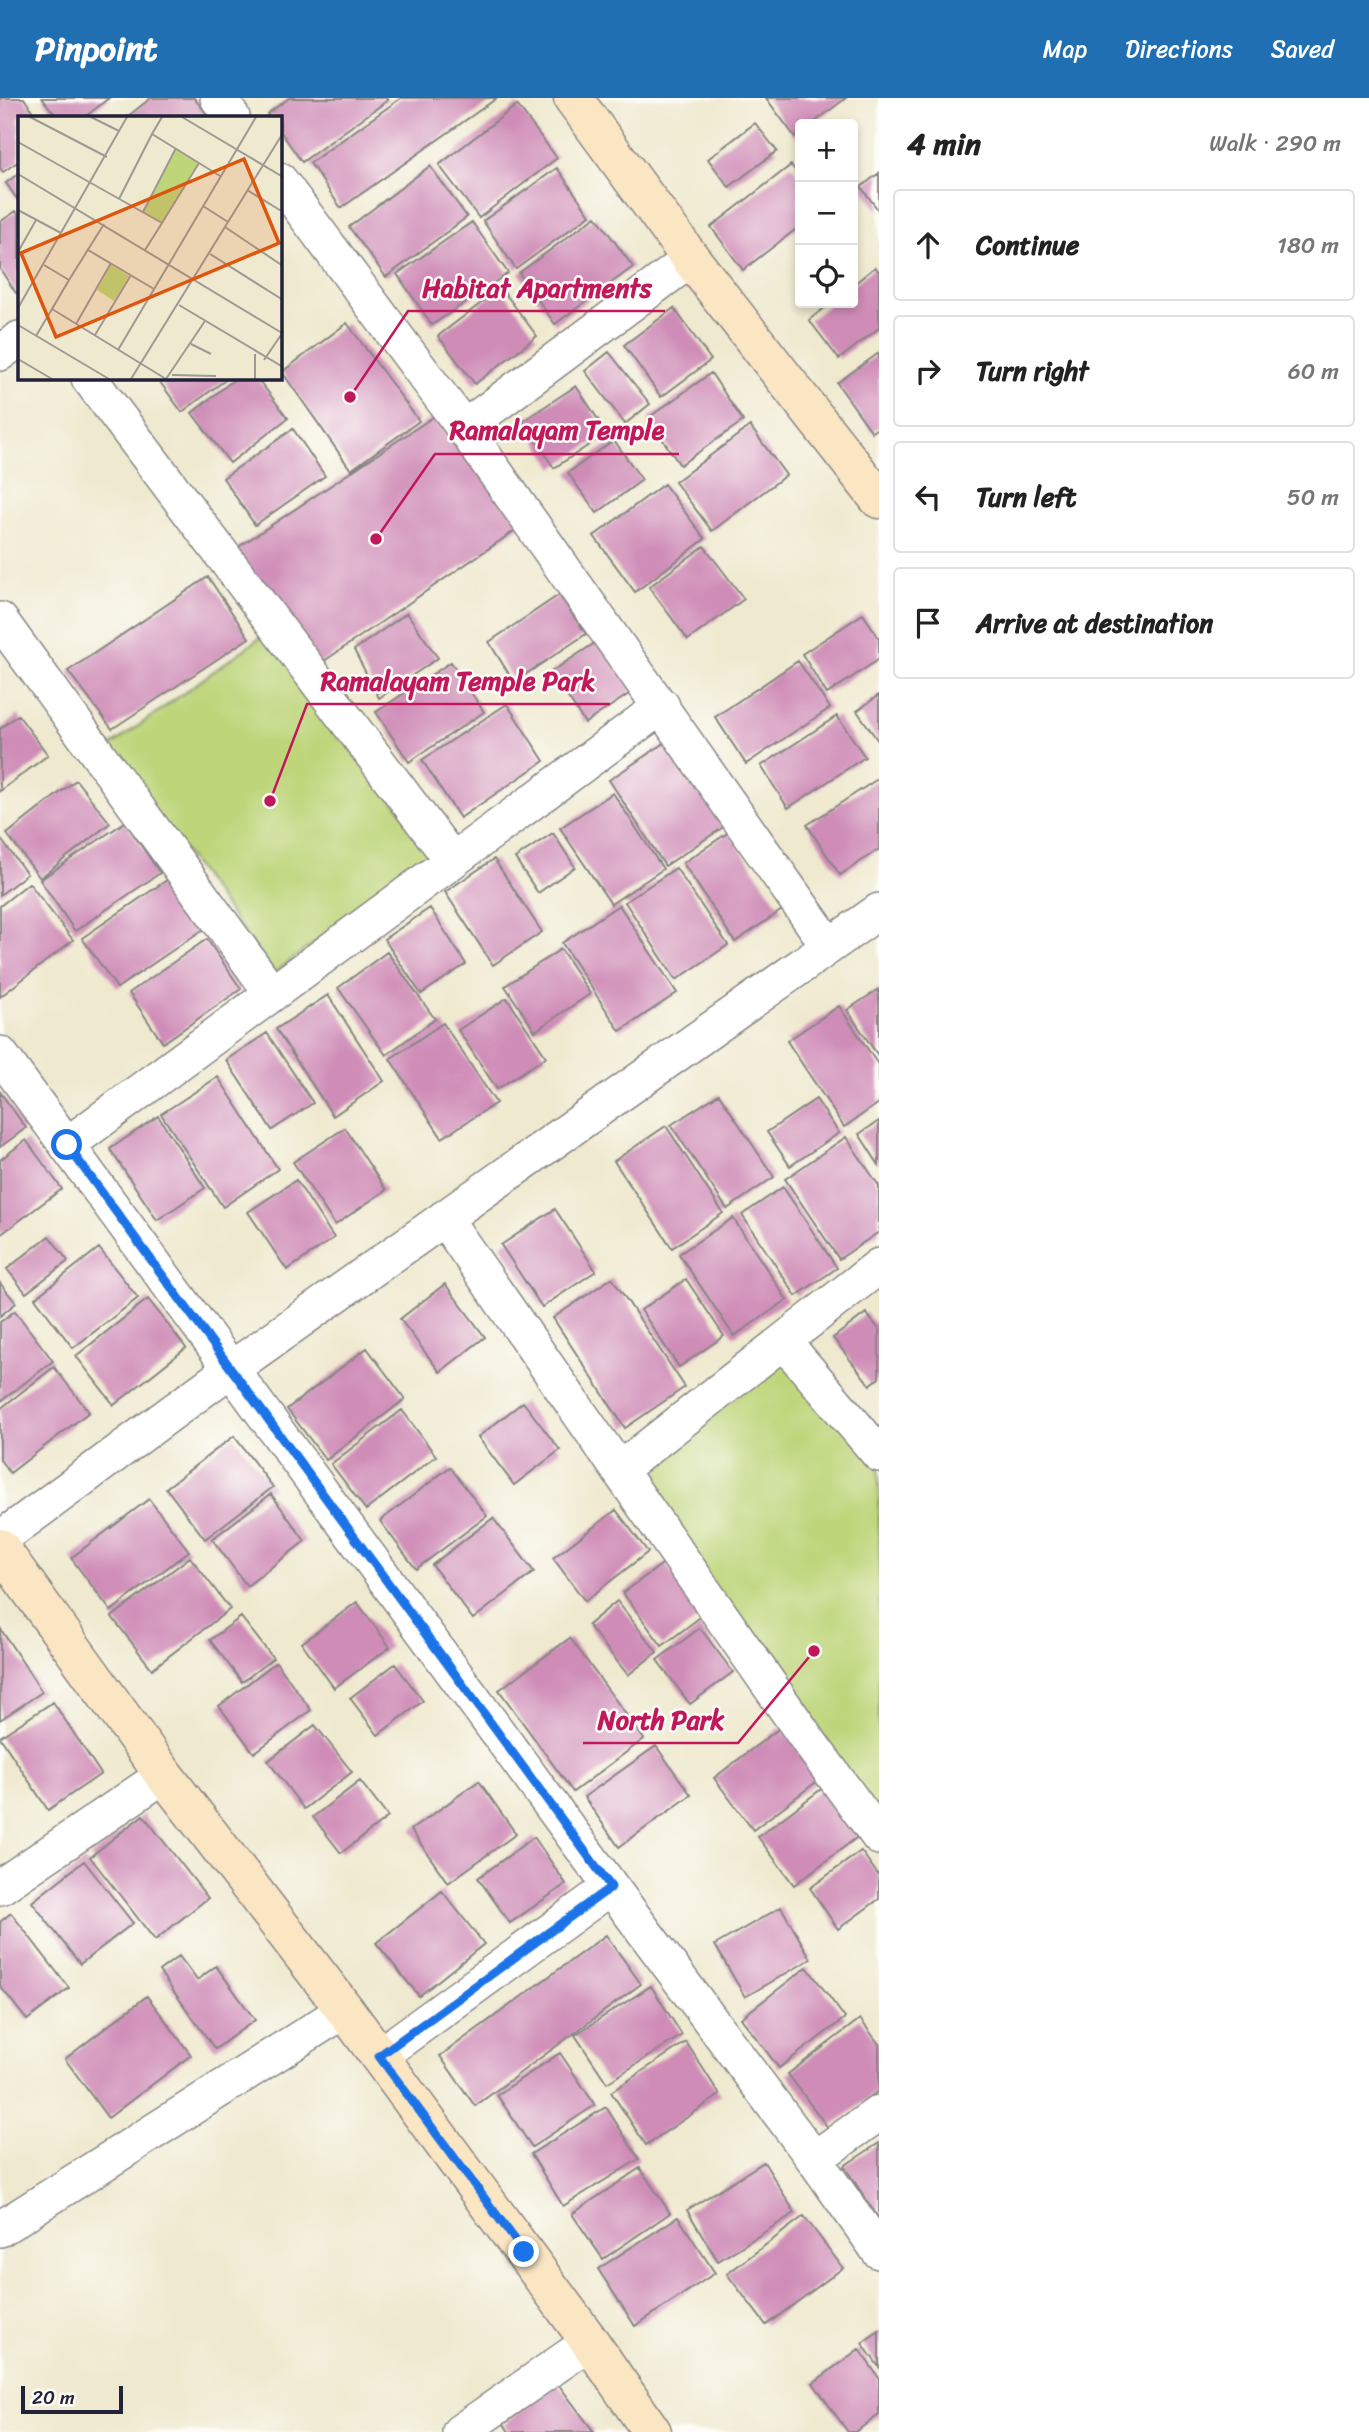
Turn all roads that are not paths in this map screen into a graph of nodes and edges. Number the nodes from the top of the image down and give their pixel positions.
1 (218, 98) edge
2 (573, 98) edge
3 (231, 116) edge
4 (282, 184) edge
5 (691, 259) junction
6 (18, 341) edge
7 (0, 354) edge
8 (91, 380) edge
9 (464, 428) junction
10 (879, 499) edge
11 (0, 620) edge
12 (662, 706) junction
13 (452, 860) junction
14 (879, 911) edge
15 (829, 946) junction
16 (272, 993) junction
17 (0, 1054) edge
18 (67, 1145) junction
19 (444, 1218) junction
20 (879, 1266) edge
21 (784, 1342) junction
22 (231, 1369) junction
23 (879, 1454) edge
24 (619, 1470) junction
25 (0, 1539) edge
26 (0, 1548) edge
27 (164, 1775) junction
28 (879, 1837) edge
29 (0, 1887) edge
30 (611, 1887) junction
31 (345, 2010) junction
32 (379, 2056) junction
33 (879, 2113) edge
34 (814, 2159) junction
35 (0, 2229) edge
36 (879, 2251) edge
37 (590, 2342) junction
38 (460, 2432) edge
39 (652, 2432) edge

1 - 3 street
2 - 5 street
4 - 9 street
5 - 9 street
5 - 10 street
6 - 7 street
8 - 13 street
9 - 12 street
11 - 16 street
12 - 13 street
12 - 15 street
13 - 16 street
14 - 15 street
15 - 19 street
16 - 18 street
17 - 18 street
18 - 22 street
19 - 22 street
19 - 24 street
20 - 21 street
21 - 23 street
21 - 24 street
22 - 25 street
22 - 30 street
24 - 28 street
26 - 27 street
27 - 29 street
27 - 31 street
30 - 32 street
30 - 34 street
31 - 32 street
31 - 35 street
32 - 37 street
33 - 34 street
34 - 36 street
37 - 38 street
37 - 39 street

